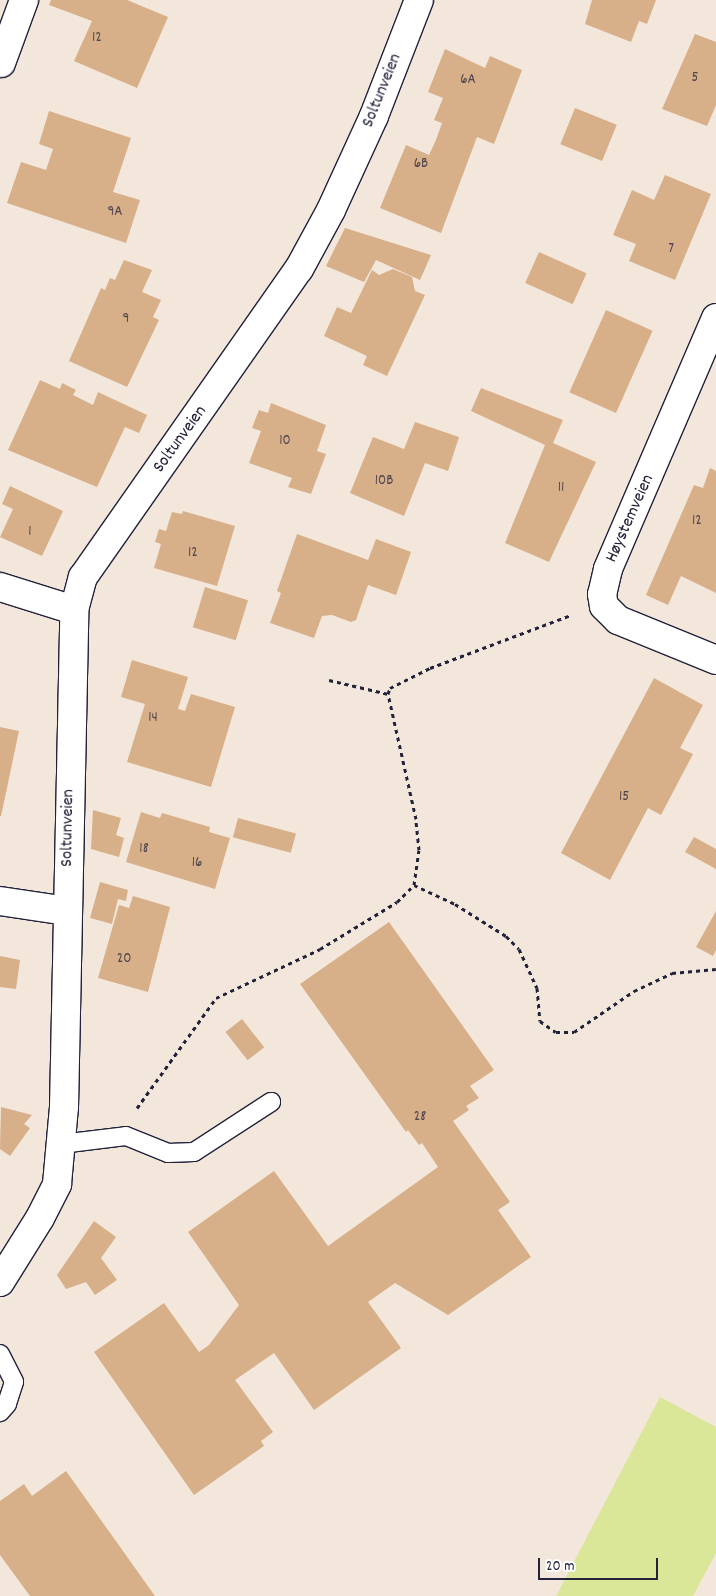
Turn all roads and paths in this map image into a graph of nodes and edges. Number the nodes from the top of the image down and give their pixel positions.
1 (24, 0) edge
2 (419, 0) edge
3 (1, 63) edge
4 (716, 318) edge
5 (0, 587) edge
6 (604, 606) junction
7 (74, 610) junction
8 (716, 660) edge
9 (329, 680) dead end
10 (388, 694) junction
11 (414, 884) junction
12 (0, 900) edge
13 (67, 911) junction
14 (716, 969) edge
15 (271, 1102) dead end
16 (126, 1136) junction
17 (61, 1144) junction
18 (0, 1282) edge
19 (0, 1354) edge
20 (0, 1412) edge

1 - 3 street
2 - 7 street, Soltunveien
4 - 6 street, Høystemveien
5 - 7 street
6 - 8 street
6 - 10 path
7 - 13 street, Soltunveien
9 - 10 path
10 - 11 path
11 - 14 path
11 - 16 path
12 - 13 street
13 - 17 street, Soltunveien
15 - 16 lane
16 - 17 lane
17 - 18 street, Soltunveien
19 - 20 lane

